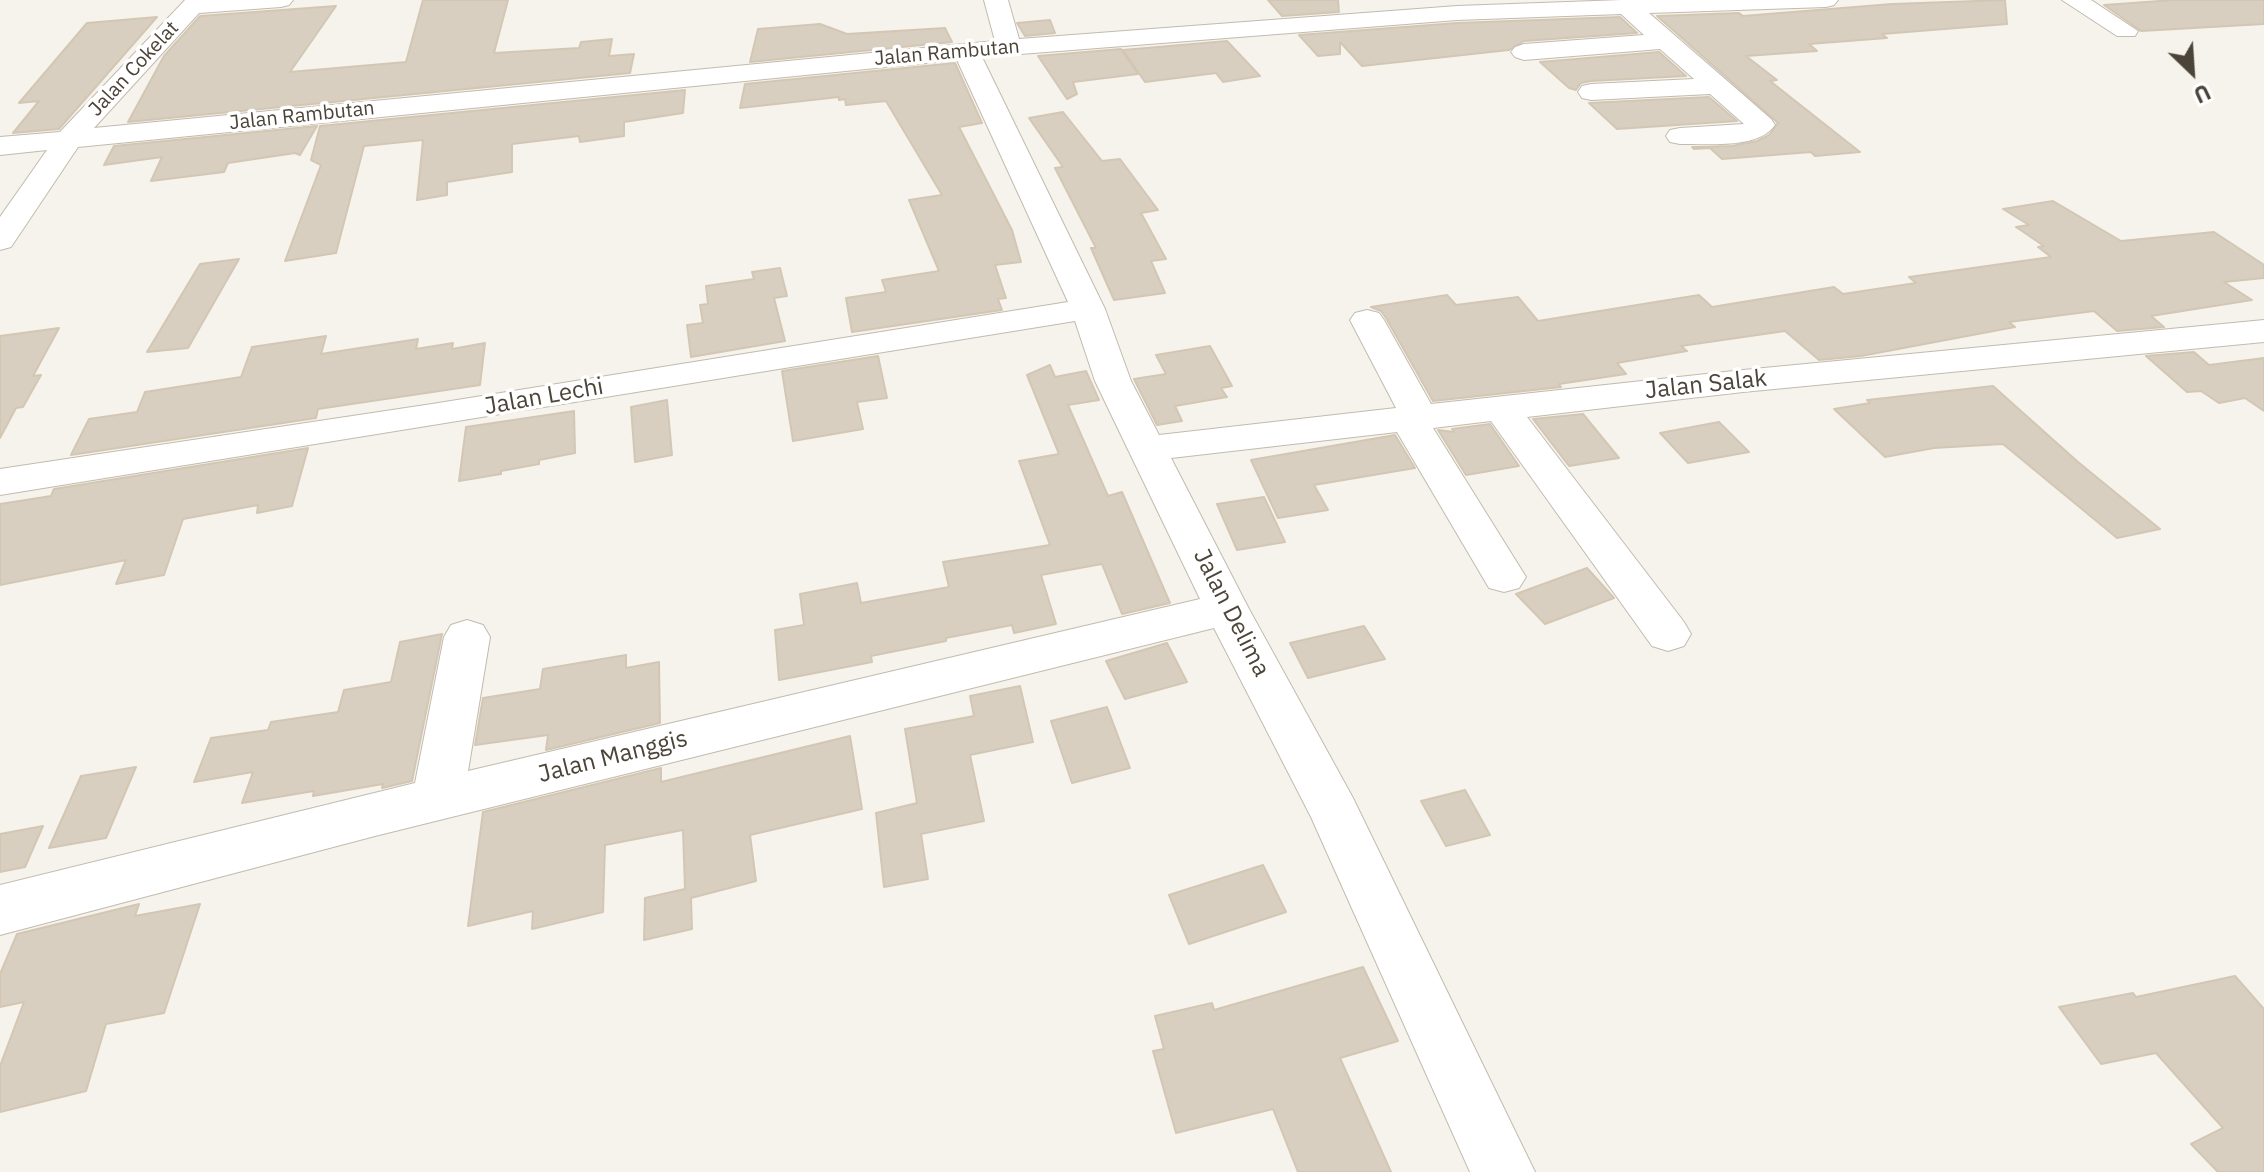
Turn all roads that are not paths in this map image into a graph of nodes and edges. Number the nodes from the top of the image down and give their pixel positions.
1 (281, 0) edge
2 (996, 0) edge
3 (1826, 0) edge
4 (2074, 0) edge
5 (195, 3) edge
6 (1634, 4) edge
7 (2126, 31) dead end
8 (1664, 41) junction
9 (988, 49) junction
10 (1524, 52) dead end
11 (1716, 86) junction
12 (1591, 92) dead end
13 (1680, 136) dead end
14 (70, 138) junction
15 (0, 146) edge
16 (0, 240) edge
17 (1088, 309) junction
18 (1367, 320) dead end
19 (2264, 331) edge
20 (1501, 408) junction
21 (1414, 417) junction
22 (1149, 448) junction
23 (0, 482) edge
24 (1504, 577) dead end
25 (1227, 609) junction
26 (1668, 634) dead end
27 (467, 637) dead end
28 (437, 800) junction
29 (0, 910) edge
30 (1503, 1172) edge

1 - 5 street
2 - 9 street, Jalan Delima
3 - 6 street, Jalan Rambutan
4 - 7 street
5 - 14 street, Jalan Cokelat
6 - 8 street
6 - 9 street, Jalan Rambutan
8 - 10 street
8 - 11 street
9 - 14 street, Jalan Rambutan
9 - 17 street, Jalan Delima
11 - 12 street
11 - 13 street
14 - 15 street, Jalan Rambutan
14 - 16 street, Jalan Cokelat
17 - 22 street, Jalan Delima
17 - 23 street, Jalan Lechi
18 - 21 street
19 - 20 street, Jalan Salak
20 - 21 street, Jalan Salak
20 - 26 street
21 - 22 street, Jalan Salak
21 - 24 street
22 - 25 street, Jalan Delima
25 - 28 street, Jalan Manggis
25 - 30 street, Jalan Delima
27 - 28 street
28 - 29 street, Jalan Manggis

